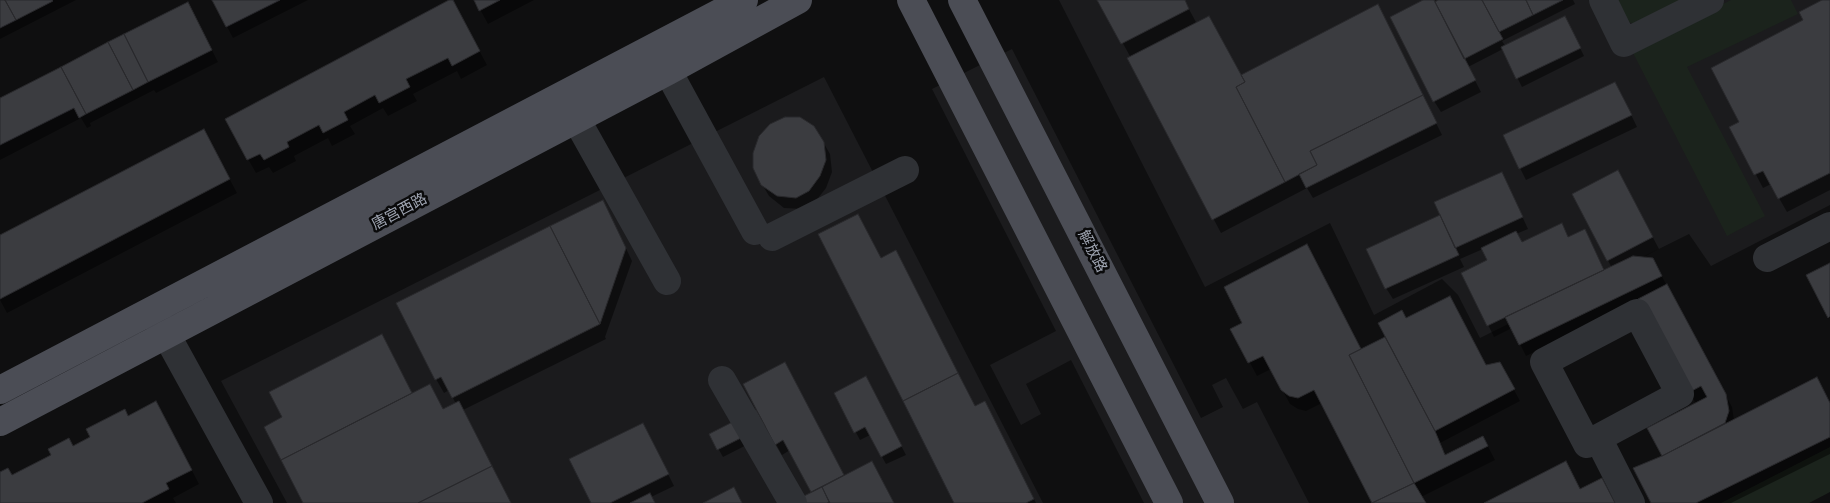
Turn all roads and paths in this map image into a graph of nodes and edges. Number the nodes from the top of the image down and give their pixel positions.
1 (744, 0) edge
2 (798, 0) edge
3 (911, 0) edge
4 (962, 0) edge
5 (1603, 0) edge
6 (1710, 0) edge
7 (655, 47) junction
8 (668, 71) junction
9 (563, 96) junction
10 (577, 119) junction
11 (905, 170) dead end
12 (1830, 226) edge
13 (1767, 258) dead end
14 (667, 282) dead end
15 (153, 310) junction
16 (167, 336) junction
17 (722, 380) dead end
18 (0, 390) edge
19 (0, 422) edge
20 (1598, 438) junction
21 (259, 503) edge
22 (793, 503) edge
23 (1169, 503) edge
24 (1220, 503) edge
25 (1632, 503) edge

1 - 7 main road, 唐宫西路
2 - 8 main road, 唐宫西路
3 - 23 main road
4 - 24 main road, 解放路
5 - 6 street
7 - 8 street
7 - 9 main road, 唐宫西路
8 - 10 main road, 唐宫西路
8 - 11 street
9 - 10 street
9 - 15 main road, 唐宫西路
10 - 14 street
10 - 16 main road, 唐宫西路
12 - 13 street
15 - 16 street
15 - 18 main road, 唐宫西路
16 - 19 main road, 唐宫西路
16 - 21 street
17 - 22 street
20 - 20 street
20 - 25 street

